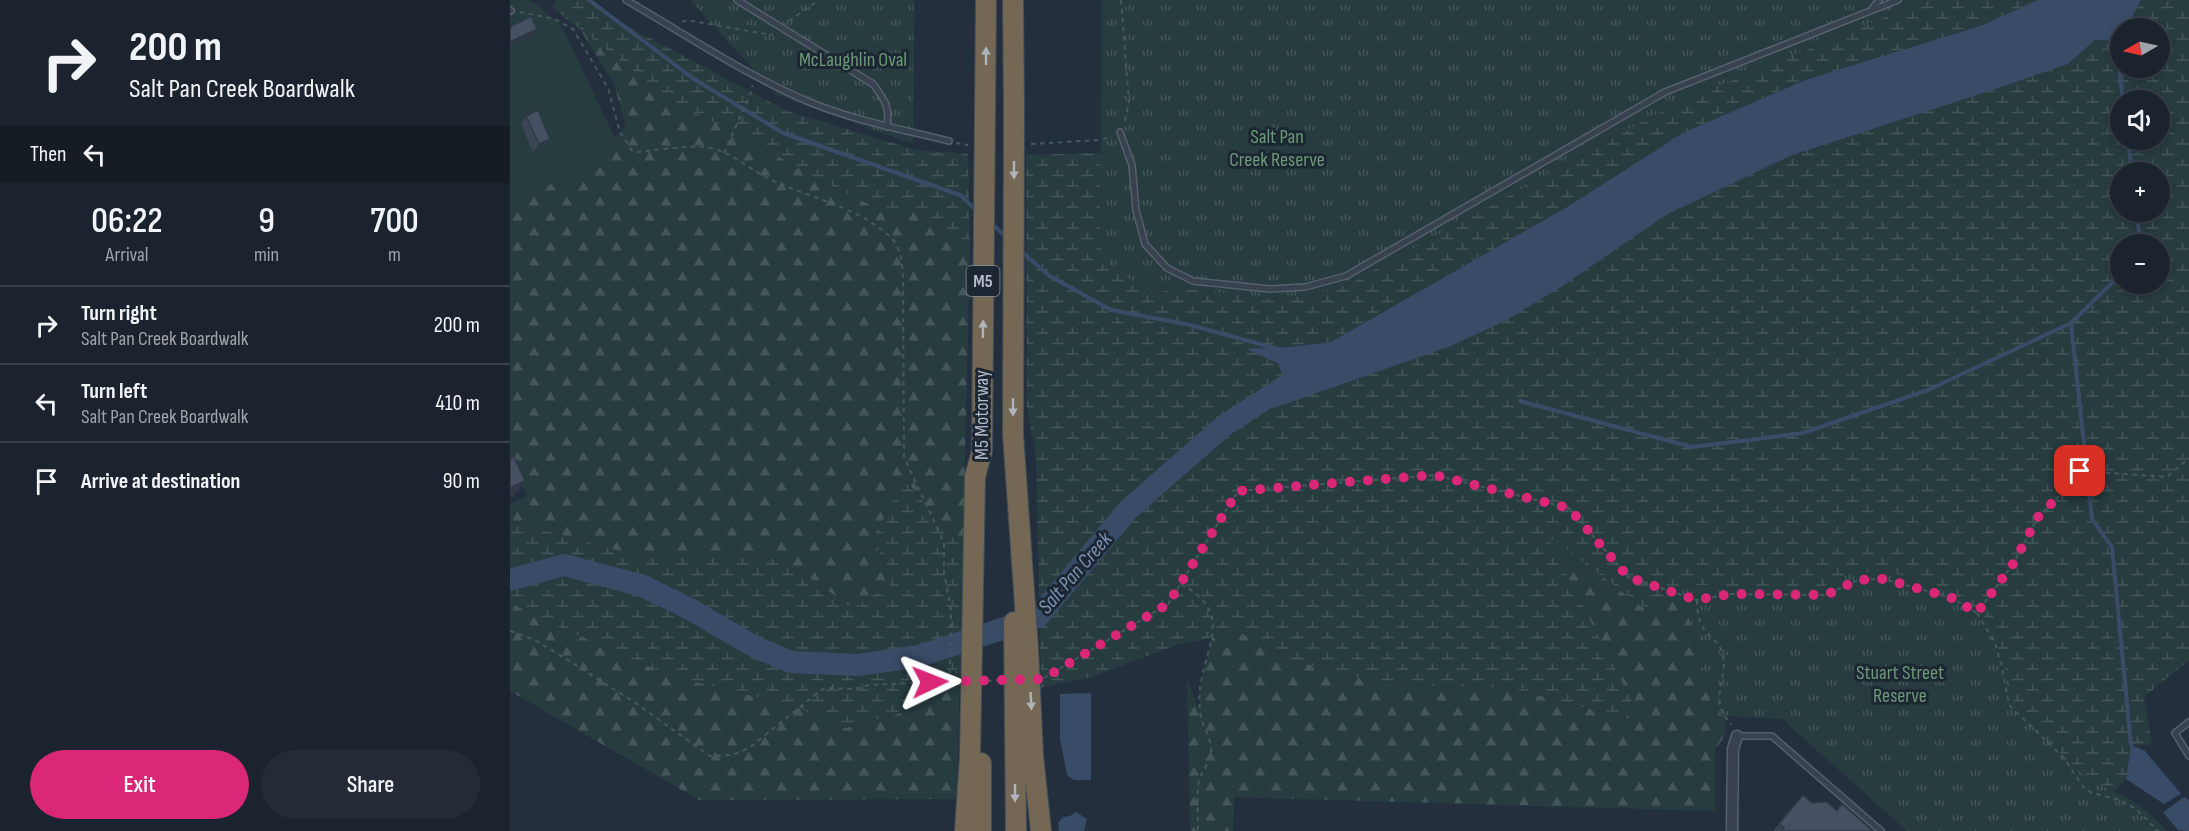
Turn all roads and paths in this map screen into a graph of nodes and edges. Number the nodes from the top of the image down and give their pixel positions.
1 (626, 0) edge
2 (737, 0) edge
3 (819, 0) edge
4 (986, 0) edge
5 (1013, 0) edge
6 (1121, 0) edge
7 (1879, 0) edge
8 (1898, 0) edge
9 (511, 10) edge
10 (1871, 11) junction
11 (669, 25) junction
12 (781, 27) junction
13 (753, 88) dead end
14 (887, 127) junction
15 (1120, 132) junction
16 (949, 141) joint
17 (1027, 144) dead end
18 (968, 146) dead end
19 (724, 153) junction
20 (2189, 458) edge
21 (1181, 584) junction
22 (1696, 600) junction
23 (1977, 613) junction
24 (510, 631) edge
25 (1043, 679) dead end
26 (1008, 680) dead end
27 (962, 681) dead end
28 (985, 681) dead end
29 (951, 682) junction
30 (2189, 722) edge
31 (1737, 736) junction
32 (1024, 755) junction
33 (976, 756) junction
34 (2189, 756) edge
35 (965, 831) edge
36 (981, 831) edge
37 (1016, 831) edge
38 (1041, 831) edge
39 (1198, 831) edge
40 (1732, 831) edge
41 (1881, 831) edge
42 (2158, 831) edge

1 - 11 lane
2 - 12 lane
3 - 12 path
33 -> 4 highway, M5 Motorway / M5, bridge
5 -> 32 highway, M5 Motorway / M5, bridge
6 - 15 path
7 - 10 lane
8 - 10 lane
9 - 19 path
10 - 15 lane
11 - 12 path
11 - 14 lane
12 - 14 lane
13 - 19 path
14 - 16 lane
15 - 17 path
16 - 18 path
19 - 29 path
20 - 23 path
21 - 22 path
21 - 25 path
21 - 39 path
22 - 23 path
22 - 31 path
23 - 42 path
24 - 29 path
26 - 28 path
27 - 29 path
30 - 34 lane
31 - 40 street
31 - 41 lane
32 -> 37 highway
32 - 38 highway
33 - 35 highway, M5
33 - 36 highway, M5 Motorway / M5

